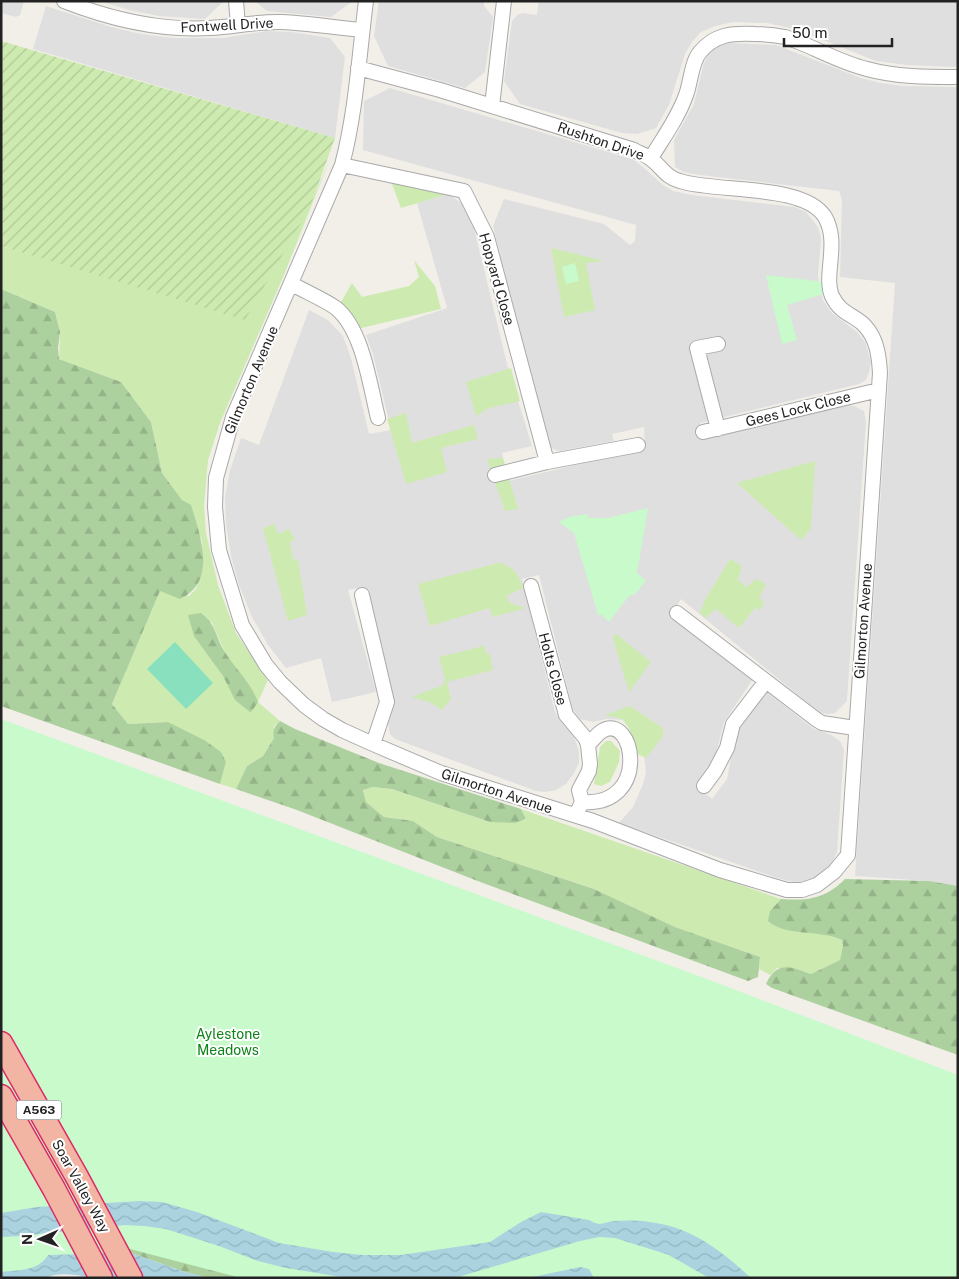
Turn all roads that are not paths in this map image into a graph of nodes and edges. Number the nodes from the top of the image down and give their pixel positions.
1 (64, 1) edge
2 (236, 1) edge
3 (366, 1) edge
4 (504, 1) edge
5 (238, 25) junction
6 (362, 30) junction
7 (358, 68) junction
8 (958, 77) edge
9 (492, 106) junction
10 (650, 158) junction
11 (342, 165) junction
12 (292, 284) junction
13 (829, 286) joint
14 (718, 344) dead end
15 (879, 390) junction
16 (378, 418) dead end
17 (718, 429) junction
18 (703, 432) dead end
19 (638, 445) dead end
20 (546, 462) junction
21 (495, 475) dead end
22 (530, 586) dead end
23 (362, 596) dead end
24 (677, 613) dead end
25 (766, 681) junction
26 (855, 728) junction
27 (373, 744) junction
28 (588, 745) junction
29 (704, 786) dead end
30 (579, 809) junction
31 (1, 1043) edge
32 (1, 1096) edge
33 (100, 1278) edge
34 (131, 1278) edge

1 - 5 street, Fontwell Drive
2 - 5 street
3 - 6 street, Gilmorton Avenue
4 - 9 street
5 - 6 street, Fontwell Drive
6 - 7 street, Gilmorton Avenue
7 - 9 street, Rushton Drive
7 - 11 street, Gilmorton Avenue
8 - 10 street
9 - 10 street, Rushton Drive
10 - 13 street, Rushton Drive
11 - 12 street, Gilmorton Avenue
11 - 20 street, Hopyard Close
12 - 16 street
12 - 27 street, Gilmorton Avenue
13 - 15 street, Gilmorton Avenue
14 - 17 street
15 - 17 street, Gees Lock Close
15 - 26 street, Gilmorton Avenue
17 - 18 street, Gees Lock Close
19 - 20 street
20 - 21 street
22 - 28 street, Holts Close
23 - 27 street
24 - 25 street
25 - 26 street
25 - 29 street
26 - 30 street, Gilmorton Avenue
27 - 30 street, Gilmorton Avenue
28 - 30 street
28 - 30 street
31 - 34 highway, Soar Valley Way / A563
32 - 33 highway, Soar Valley Way / A563

